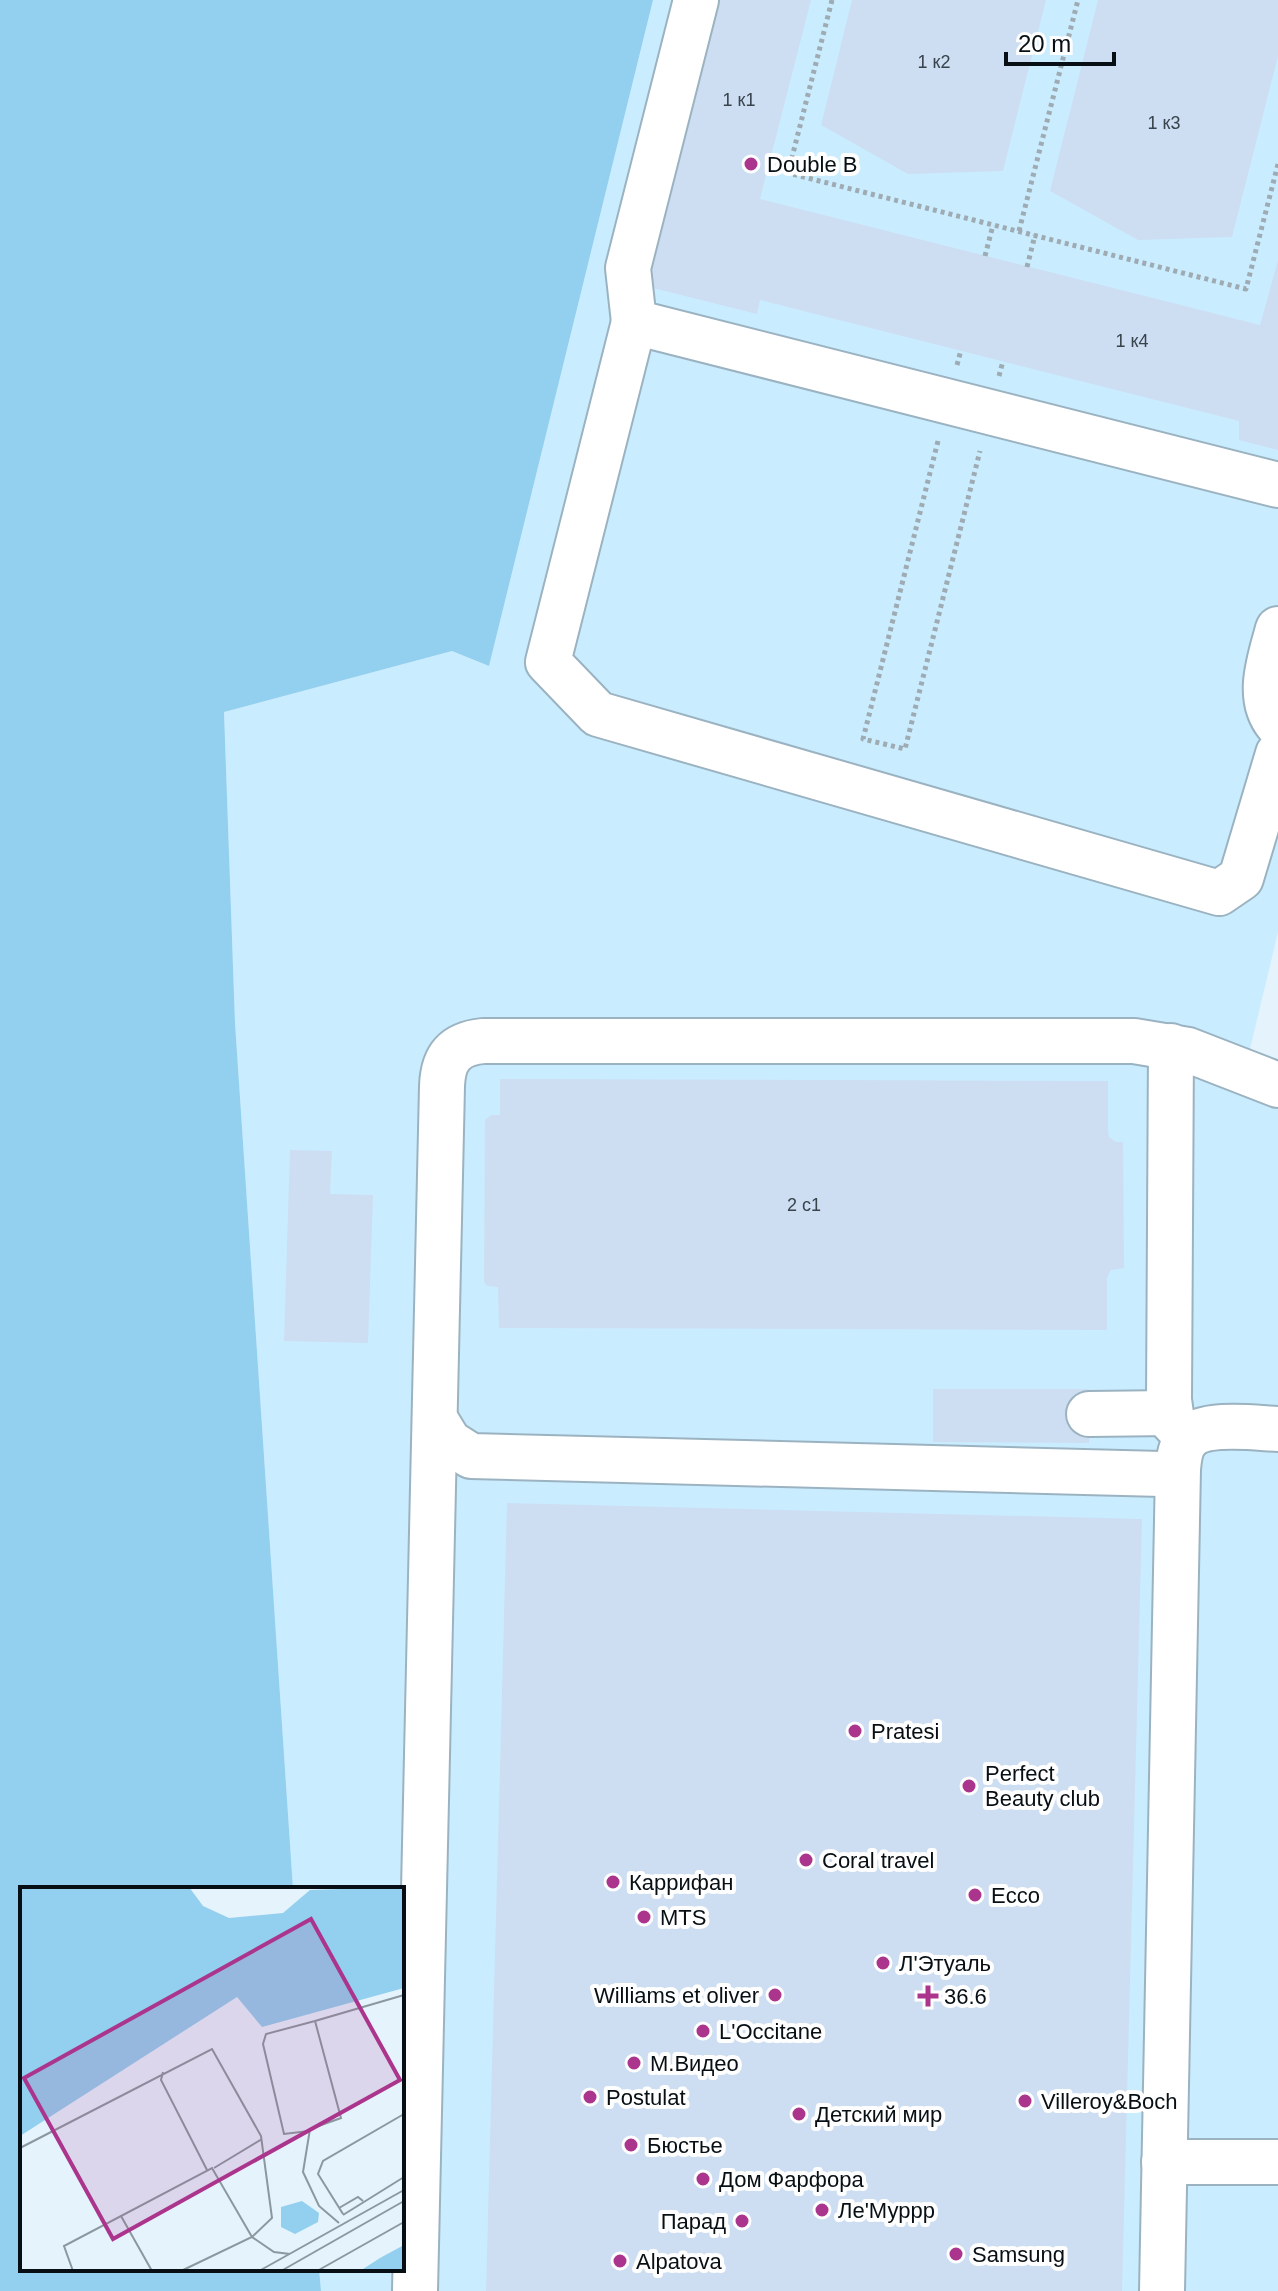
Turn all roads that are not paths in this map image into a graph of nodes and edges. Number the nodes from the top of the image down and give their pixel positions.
1 (696, 0) edge
2 (634, 322) junction
3 (1278, 485) edge
4 (1278, 629) edge
5 (1278, 725) edge
6 (1278, 754) edge
7 (1171, 1046) junction
8 (1278, 1085) edge
9 (1089, 1414) dead end
10 (435, 1419) junction
11 (1179, 1425) junction
12 (1278, 1429) edge
13 (1177, 1487) junction
14 (1164, 2162) junction
15 (1278, 2162) edge
16 (415, 2291) edge
17 (1162, 2291) edge

1 - 2 lane
2 - 3 lane
2 - 6 lane
4 - 5 lane
7 - 8 lane
7 - 10 lane
7 - 11 lane
9 - 11 lane
10 - 13 lane
10 - 16 lane
11 - 12 lane
11 - 13 lane
13 - 14 lane
14 - 15 lane
14 - 17 lane

